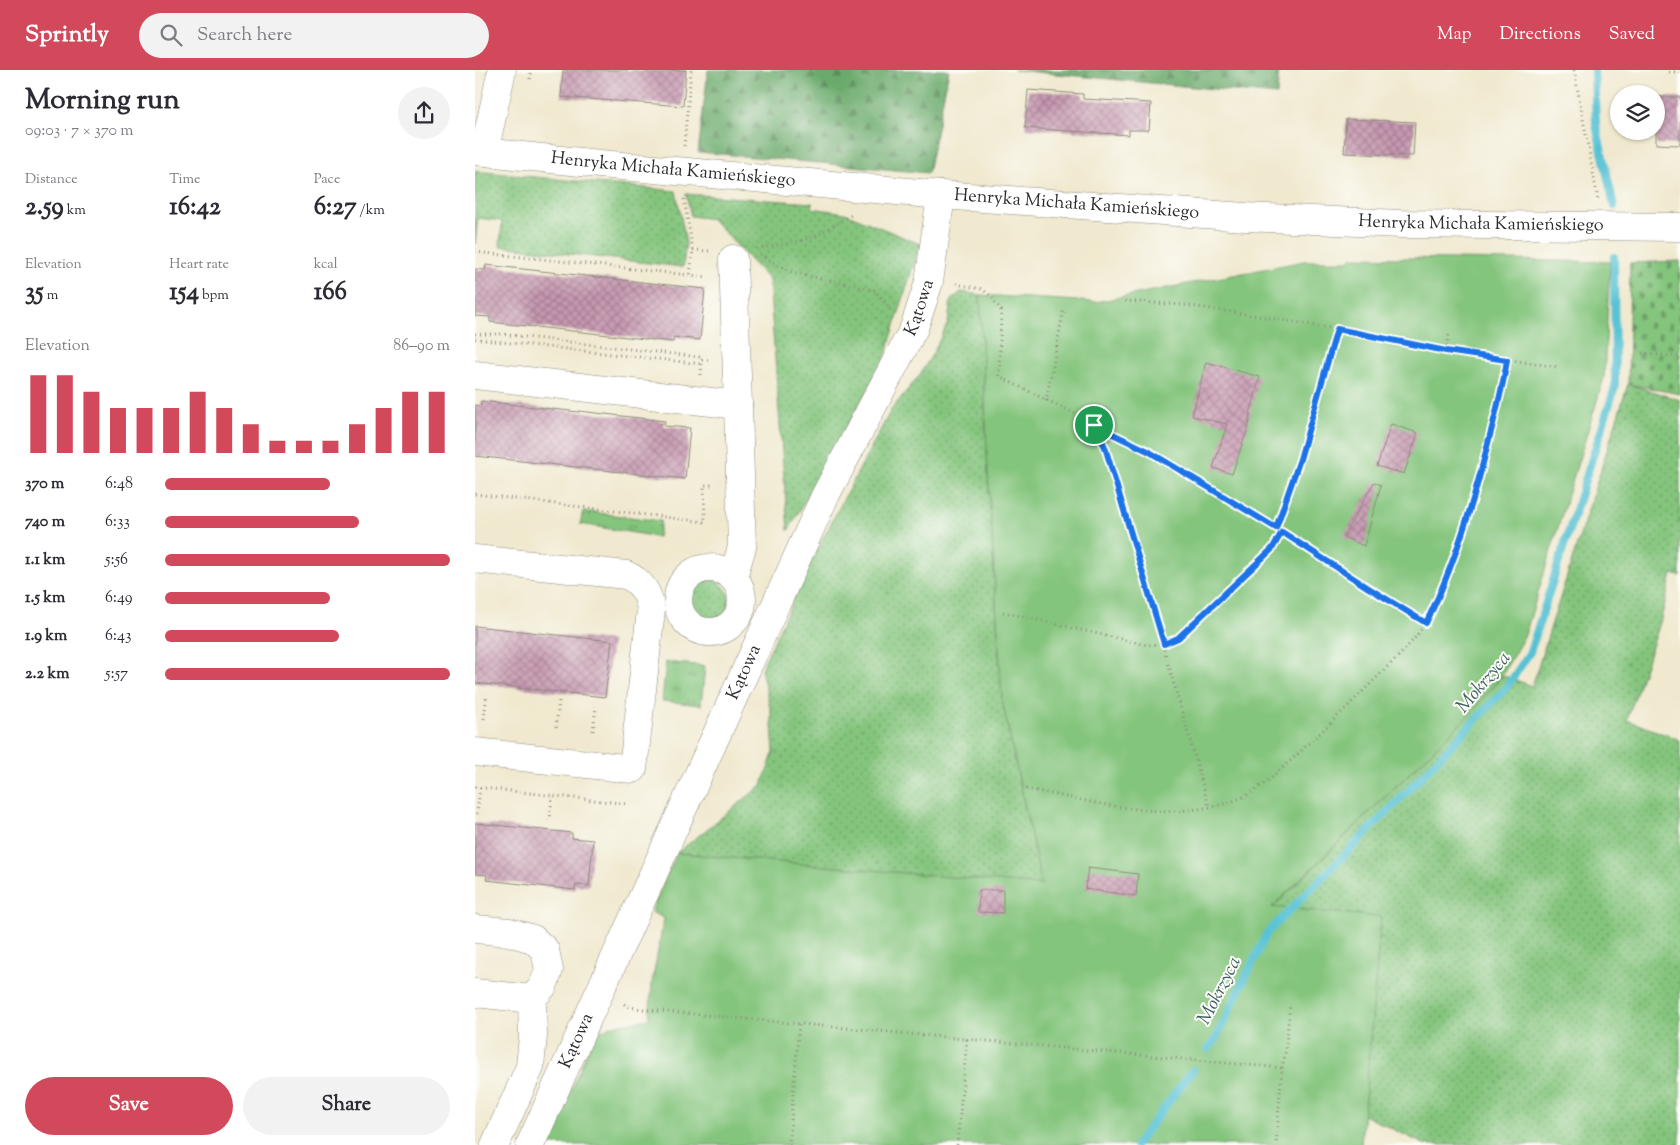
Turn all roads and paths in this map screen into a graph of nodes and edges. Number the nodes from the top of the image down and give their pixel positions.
1 (502, 70) edge
2 (691, 70) edge
3 (1574, 70) edge
4 (1669, 72) dead end
5 (1680, 72) edge
6 (685, 132) dead end
7 (481, 151) edge
8 (941, 195) junction
9 (683, 196) dead end
10 (1598, 204) dead end
11 (856, 212) dead end
12 (1680, 227) edge
13 (693, 250) junction
14 (475, 252) edge
15 (737, 253) junction
16 (689, 275) junction
17 (711, 277) dead end
18 (929, 282) junction
19 (1125, 302) dead end
20 (1064, 308) dead end
21 (914, 328) junction
22 (1337, 329) junction
23 (475, 334) edge
24 (1449, 335) dead end
25 (475, 339) edge
26 (713, 351) dead end
27 (1446, 351) junction
28 (1642, 353) dead end
29 (1680, 357) edge
30 (713, 360) dead end
31 (1507, 360) junction
32 (1559, 367) dead end
33 (475, 375) edge
34 (1046, 401) junction
35 (738, 405) junction
36 (1094, 425) junction
37 (740, 485) junction
38 (475, 494) edge
39 (1276, 528) junction
40 (1282, 532) junction
41 (475, 559) edge
42 (733, 577) junction
43 (1003, 612) dead end
44 (1426, 623) junction
45 (1164, 644) junction
46 (487, 694) dead end
47 (559, 701) dead end
48 (596, 706) dead end
49 (484, 719) dead end
50 (556, 727) dead end
51 (593, 731) dead end
52 (475, 752) edge
53 (475, 788) edge
54 (480, 788) junction
55 (1027, 789) dead end
56 (552, 796) junction
57 (629, 804) dead end
58 (1209, 807) junction
59 (477, 814) dead end
60 (550, 821) dead end
61 (475, 929) edge
62 (599, 992) junction
63 (475, 993) edge
64 (532, 999) junction
65 (1290, 1004) dead end
66 (799, 1024) junction
67 (967, 1039) junction
68 (1282, 1068) junction
69 (495, 1145) edge
70 (530, 1145) edge
71 (789, 1145) edge
72 (957, 1145) edge
73 (1276, 1145) edge

1 - 7 street
2 - 6 path
3 - 10 path
4 - 5 path
7 - 8 street, Henryka Michała Kamieńskiego
8 - 12 street, Henryka Michała Kamieńskiego
8 - 18 street, Kątowa
9 - 13 path
11 - 15 path
13 - 15 path
13 - 16 path
14 - 16 path
15 - 21 path
15 - 35 street
16 - 17 path
18 - 21 street, Kątowa
18 - 34 path
19 - 22 path
20 - 34 path
21 - 62 street, Kątowa
22 - 27 path
22 - 39 path
23 - 25 path
24 - 27 path
26 - 30 path
27 - 31 path
28 - 29 path
31 - 32 path
31 - 44 path
33 - 35 street
34 - 36 path
35 - 37 street
36 - 39 path
36 - 45 path
37 - 38 path
37 - 42 street
39 - 40 path
40 - 44 path
40 - 45 path
41 - 52 street
42 - 42 street
43 - 45 path
44 - 58 path
45 - 58 path
46 - 49 path
47 - 50 path
48 - 51 path
53 - 54 path
54 - 56 path
54 - 59 path
55 - 58 path
56 - 57 path
56 - 60 path
61 - 64 street
62 - 66 path
62 - 70 street, Kątowa
63 - 64 street
64 - 69 street
65 - 68 path
66 - 67 path
66 - 71 path
67 - 68 path
67 - 72 path
68 - 73 path

